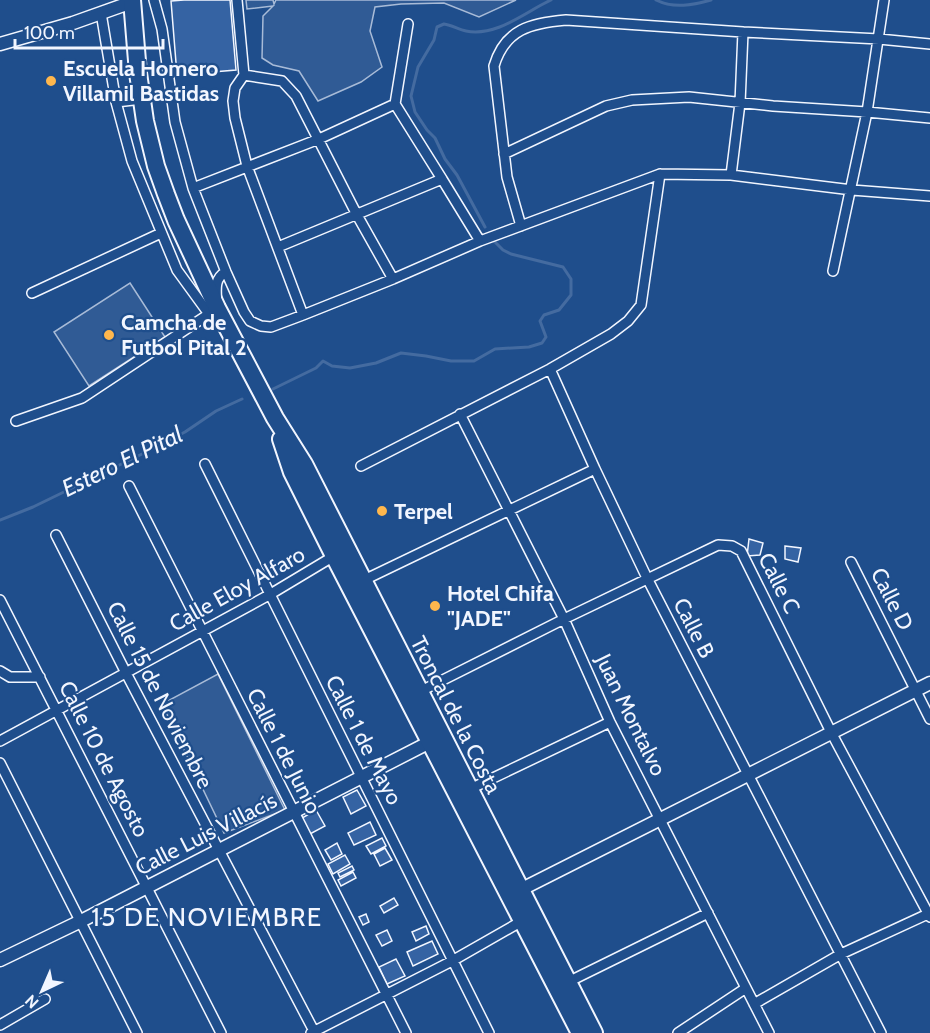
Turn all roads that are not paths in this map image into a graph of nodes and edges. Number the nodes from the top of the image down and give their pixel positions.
1 (135, 0) edge
2 (154, 0) edge
3 (237, 0) edge
4 (884, 0) edge
5 (101, 13) junction
6 (408, 24) dead end
7 (743, 32) junction
8 (879, 39) junction
9 (0, 44) edge
10 (930, 44) edge
11 (244, 75) junction
12 (142, 99) junction
13 (116, 102) junction
14 (740, 103) junction
15 (395, 104) junction
16 (867, 112) junction
17 (930, 118) edge
18 (319, 139) junction
19 (504, 154) junction
20 (247, 166) junction
21 (660, 174) junction
22 (731, 175) junction
23 (442, 179) junction
24 (193, 188) junction
25 (852, 190) junction
26 (930, 196) edge
27 (357, 215) junction
28 (521, 226) junction
29 (161, 234) junction
30 (480, 241) junction
31 (278, 247) junction
32 (833, 271) dead end
33 (226, 272) junction
34 (393, 279) junction
35 (33, 293) dead end
36 (213, 311) junction
37 (303, 315) junction
38 (549, 369) junction
39 (460, 414) junction
40 (275, 418) junction
41 (16, 421) dead end
42 (205, 465) dead end
43 (361, 466) dead end
44 (595, 469) junction
45 (129, 486) dead end
46 (507, 510) junction
47 (56, 534) dead end
48 (334, 556) junction
49 (851, 562) dead end
50 (647, 578) junction
51 (362, 581) junction
52 (269, 595) junction
53 (0, 600) edge
54 (564, 618) junction
55 (201, 632) junction
56 (0, 671) edge
57 (126, 673) junction
58 (40, 677) junction
59 (930, 683) edge
60 (915, 690) junction
61 (419, 692) junction
62 (57, 710) junction
63 (930, 718) edge
64 (610, 722) junction
65 (832, 734) junction
66 (0, 741) edge
67 (430, 742) junction
68 (0, 763) edge
69 (748, 775) junction
70 (362, 778) junction
71 (463, 793) junction
72 (293, 813) junction
73 (661, 819) junction
74 (219, 851) junction
75 (148, 887) junction
76 (520, 890) junction
77 (708, 914) junction
78 (929, 914) edge
79 (81, 921) junction
80 (522, 921) junction
81 (841, 954) junction
82 (0, 960) edge
83 (452, 961) junction
84 (568, 982) junction
85 (746, 988) junction
86 (386, 995) junction
87 (45, 999) dead end
88 (754, 1004) junction
89 (0, 1025) edge
90 (313, 1032) edge
91 (137, 1033) edge
92 (221, 1033) edge
93 (406, 1033) edge
94 (489, 1033) edge
95 (580, 1033) edge
96 (594, 1033) edge
97 (678, 1033) edge
98 (769, 1033) edge
99 (881, 1033) edge

1 - 5 street
1 - 12 highway, Troncal de la Costa
2 - 24 street
3 - 11 street
4 - 8 street
5 - 9 street
5 - 13 street
6 - 15 street
7 - 8 street
7 - 14 street
7 - 19 street
8 - 10 street
8 - 16 street
11 - 18 street
11 - 20 street
12 - 13 street
12 - 36 highway, Troncal de la Costa
13 - 29 street
14 - 16 street
14 - 19 street
14 - 22 street
15 - 18 street
15 - 23 street
16 - 17 street
16 - 25 street
18 - 20 street
18 - 27 street
19 - 28 street
20 - 24 street
20 - 31 street
21 - 22 street
21 - 28 street
21 - 38 street
22 - 25 street
23 - 27 street
23 - 30 street
24 - 33 street
25 - 26 street
25 - 32 street
27 - 31 street
27 - 34 street
28 - 30 street
29 - 35 street
29 - 36 street
30 - 34 street
31 - 37 street
33 - 36 street
33 - 37 street
34 - 37 street
36 - 40 highway, Troncal de la Costa
36 - 41 street
38 - 39 street
38 - 44 street, Calle B
39 - 43 street
39 - 46 street, Juan Montalvo
40 - 48 highway, Troncal de la Costa
40 - 51 highway, Troncal de la Costa
42 - 52 street, Calle 1 de Mayo
44 - 46 street
44 - 50 street, Calle B
45 - 55 street, Calle 1 de Junio
46 - 51 street
46 - 54 street, Juan Montalvo
47 - 57 street, Calle 15 de Noviembre
48 - 52 street, Calle Eloy Alfaro
48 - 67 highway, Troncal de la Costa
49 - 60 street, Calle D
50 - 54 street, Calle C
50 - 65 street, Calle C
50 - 69 street, Calle B
51 - 61 highway, Troncal de la Costa
52 - 55 street, Calle Eloy Alfaro
52 - 70 street, Calle 1 de Mayo
53 - 58 street, Calle 10 de Agosto
54 - 61 street, Calle C
54 - 64 street, Juan Montalvo
55 - 57 street, Calle Eloy Alfaro
55 - 72 street, Calle 1 de Junio
56 - 58 street
57 - 62 street, Calle Eloy Alfaro
57 - 74 street, Calle 15 de Noviembre
58 - 62 street, Calle 10 de Agosto
59 - 60 street
60 - 63 street, Calle D
60 - 65 street
61 - 71 highway, Troncal de la Costa
62 - 66 street, Calle Eloy Alfaro
62 - 75 street, Calle 10 de Agosto
64 - 71 street
64 - 73 street, Juan Montalvo
65 - 69 street
65 - 78 street, Calle C
67 - 70 street, Calle Luis Villacís
67 - 71 highway, Troncal de la Costa
68 - 79 street
69 - 73 street
69 - 81 street, Calle B
70 - 72 street, Calle Luis Villacís
70 - 83 street, Calle 1 de Mayo
71 - 76 highway, Troncal de la Costa
71 - 80 highway, Troncal de la Costa
72 - 74 street, Calle Luis Villacís
72 - 86 street, Calle 1 de Junio
73 - 76 street
73 - 77 street, Juan Montalvo
74 - 75 street, Calle Luis Villacís
74 - 90 street, Calle 15 de Noviembre
75 - 79 street, Calle Luis Villacís
75 - 92 street, Calle 10 de Agosto
76 - 84 highway, Troncal de la Costa
77 - 84 street
77 - 85 street, Juan Montalvo
78 - 81 street
79 - 82 street, Calle Luis Villacís
79 - 91 street
80 - 83 street
80 - 95 highway, Troncal de la Costa
81 - 88 street
81 - 99 street, Calle B
83 - 86 street
83 - 94 street, Calle 1 de Mayo
84 - 96 highway, Troncal de la Costa
85 - 88 street, Juan Montalvo
85 - 97 street
86 - 90 street
86 - 93 street, Calle 1 de Junio
87 - 89 street
88 - 98 street, Juan Montalvo

